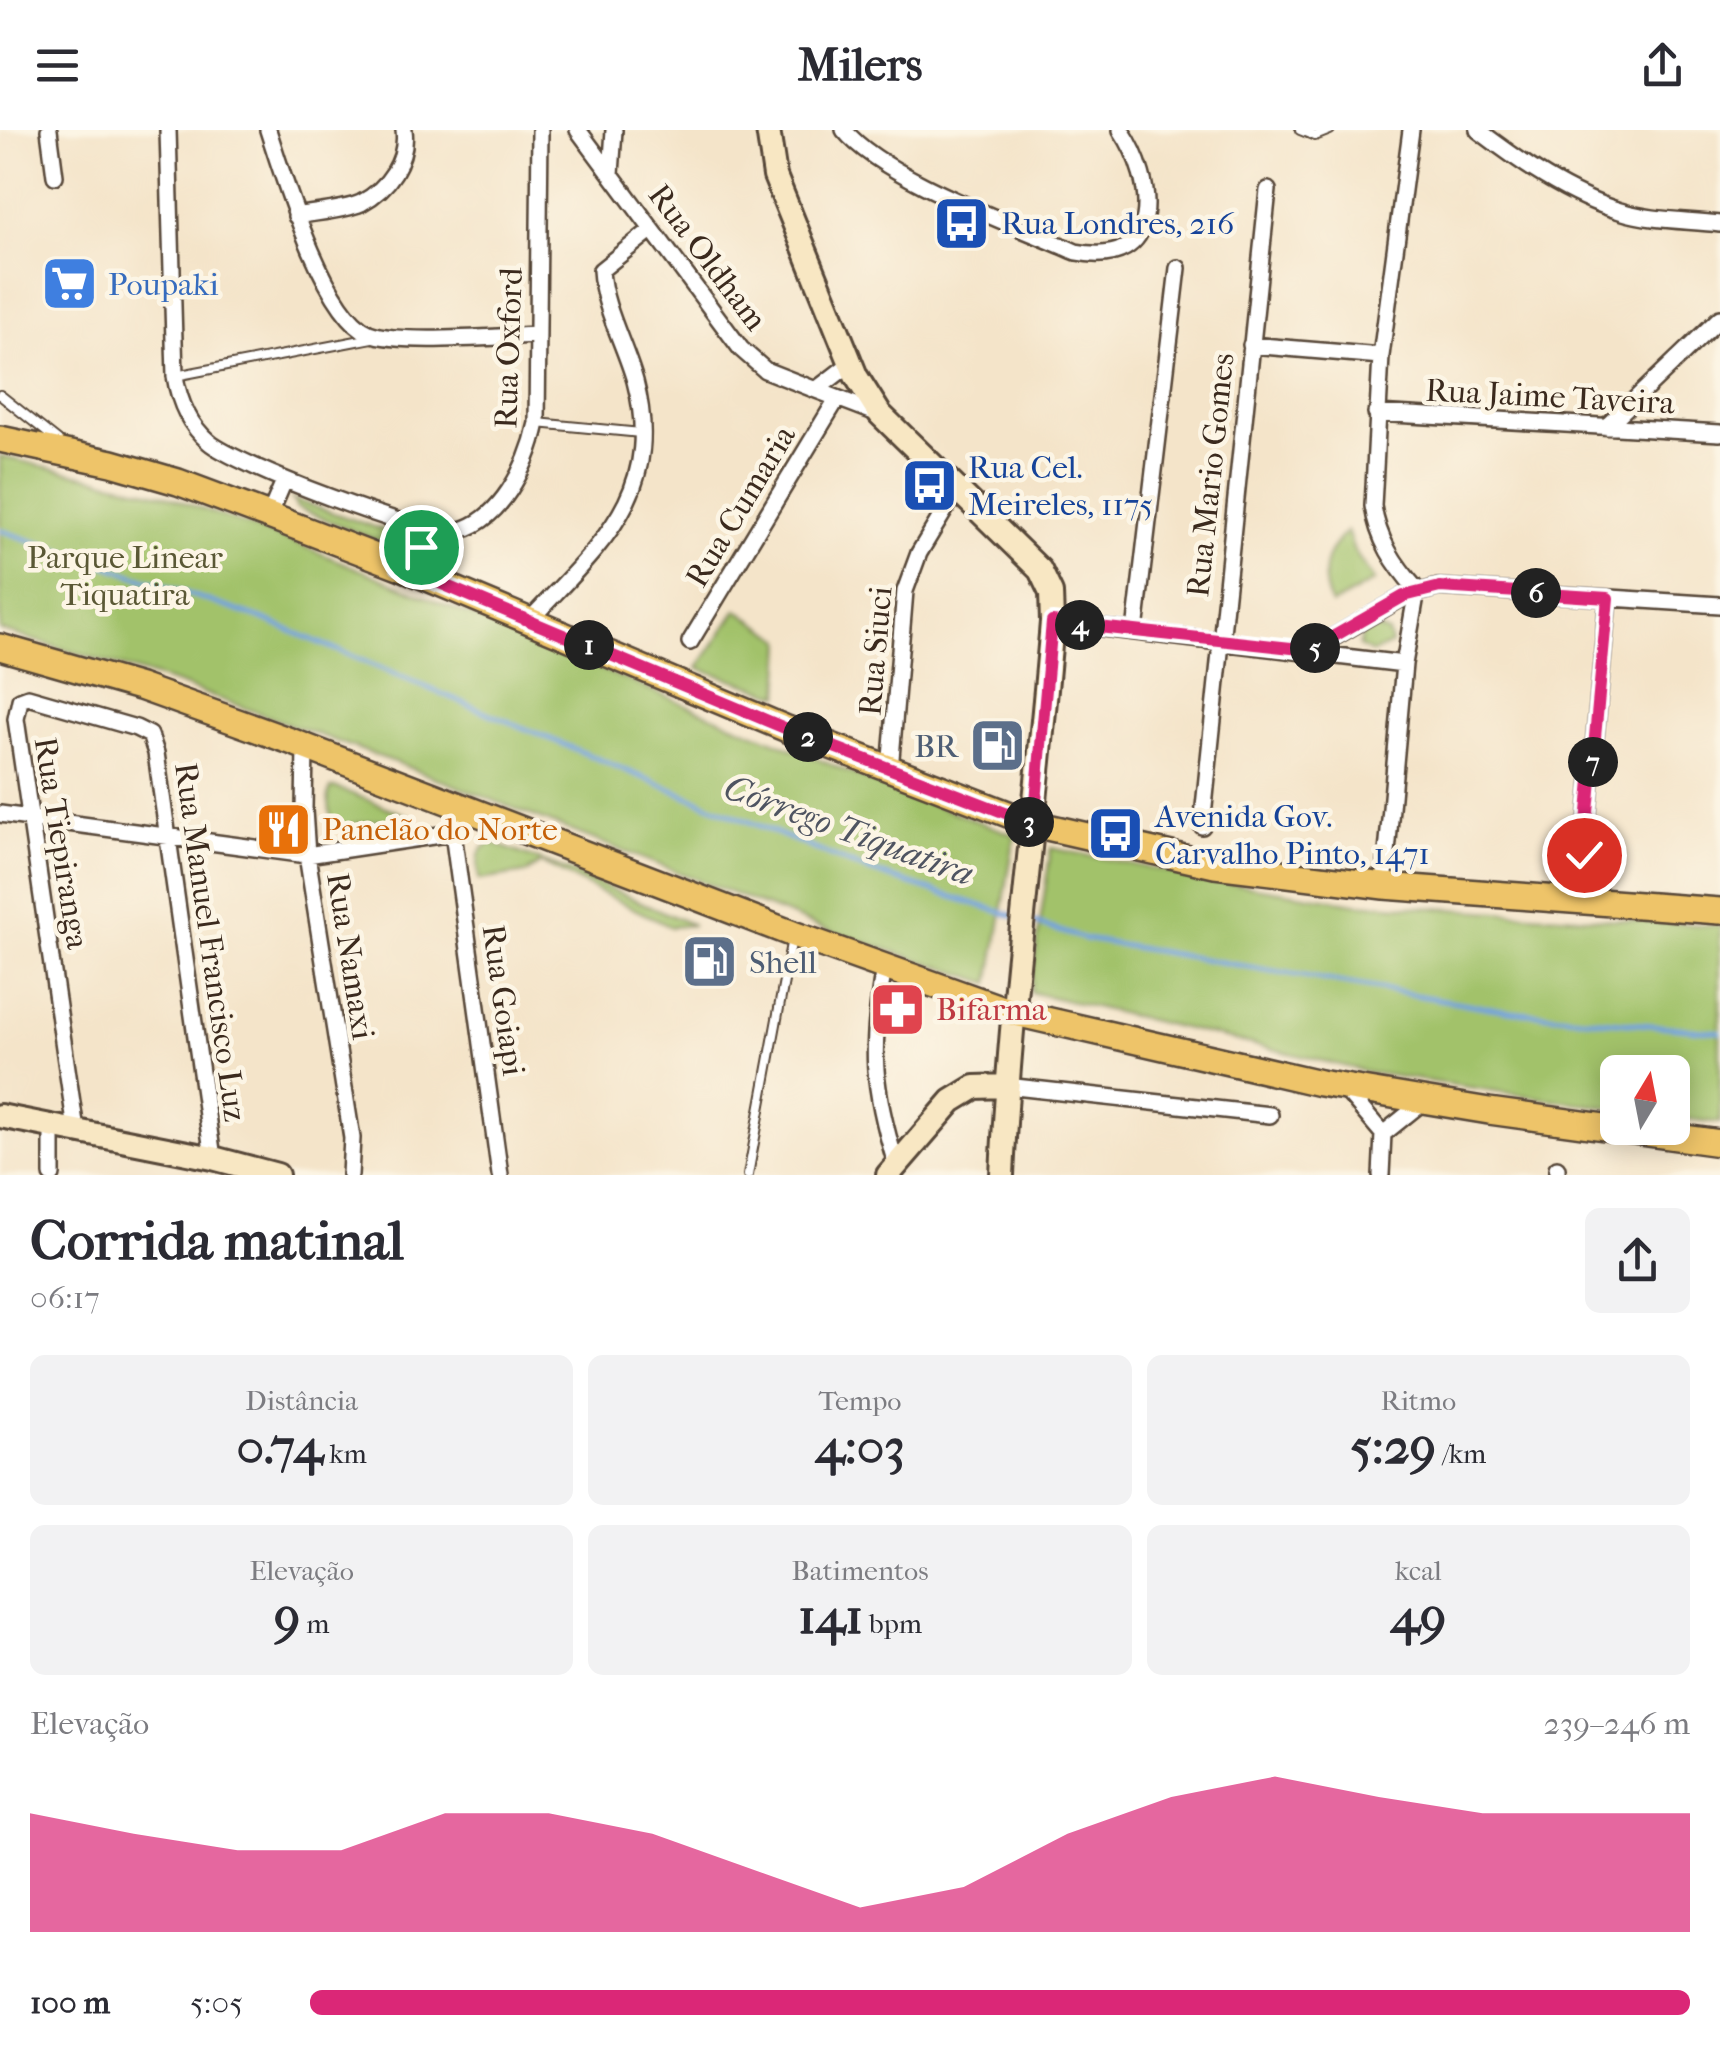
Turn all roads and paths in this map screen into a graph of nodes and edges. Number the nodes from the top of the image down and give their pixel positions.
1 (49, 130) edge
2 (168, 130) edge
3 (268, 130) edge
4 (404, 130) edge
5 (540, 130) edge
6 (578, 130) edge
7 (614, 130) edge
8 (768, 130) edge
9 (844, 130) edge
10 (1300, 130) edge
11 (1330, 130) edge
12 (1411, 130) edge
13 (1478, 130) edge
14 (1128, 134) edge
15 (611, 174) junction
16 (54, 176) dead end
17 (1268, 190) dead end
18 (296, 216) junction
19 (1720, 224) edge
20 (651, 230) junction
21 (1178, 268) dead end
22 (1720, 318) edge
23 (538, 335) junction
24 (381, 336) junction
25 (1251, 345) junction
26 (1381, 356) junction
27 (851, 363) junction
28 (175, 376) junction
29 (816, 390) junction
30 (0, 395) edge
31 (837, 399) junction
32 (1376, 413) junction
33 (880, 414) junction
34 (537, 424) junction
35 (1606, 428) junction
36 (640, 432) junction
37 (1720, 433) edge
38 (0, 439) edge
39 (73, 454) junction
40 (284, 481) junction
41 (958, 490) junction
42 (269, 516) junction
43 (428, 528) junction
44 (454, 532) junction
45 (399, 566) junction
46 (453, 588) junction
47 (1417, 590) junction
48 (1608, 598) junction
49 (1720, 605) edge
50 (529, 621) junction
51 (1052, 622) junction
52 (1136, 631) junction
53 (1221, 640) junction
54 (690, 642) dead end
55 (0, 647) edge
56 (1310, 650) junction
57 (1404, 664) junction
58 (150, 735) joint
59 (305, 747) junction
60 (890, 770) junction
61 (464, 808) junction
62 (0, 814) edge
63 (32, 818) junction
64 (1034, 824) junction
65 (1202, 826) dead end
66 (453, 833) junction
67 (169, 836) junction
68 (307, 855) junction
69 (1584, 855) dead end
70 (1384, 886) junction
71 (1720, 911) edge
72 (793, 934) junction
73 (884, 967) junction
74 (1011, 1012) junction
75 (1006, 1086) junction
76 (1344, 1087) junction
77 (1424, 1100) junction
78 (1270, 1114) dead end
79 (0, 1116) edge
80 (64, 1128) junction
81 (1383, 1134) junction
82 (1720, 1143) edge
83 (214, 1158) junction
84 (892, 1170) edge
85 (348, 1174) edge
86 (52, 1175) edge
87 (277, 1175) edge
88 (500, 1175) edge
89 (748, 1175) edge
90 (1002, 1175) edge
91 (1381, 1175) edge

1 - 16 street
2 - 28 street
3 - 18 street
4 - 18 street
5 - 23 street, Rua Oxford
6 - 15 street, Rua Oldham
7 - 15 street
8 - 27 street
9 - 14 street
10 - 11 lane
12 - 26 street
13 - 19 street
15 - 20 street, Rua Oldham
17 - 25 street, Rua Mario Gomes
18 - 24 street
20 - 29 street, Rua Oldham
20 - 36 street
21 - 52 street
22 - 35 street
23 - 24 street
23 - 34 street, Rua Oxford
24 - 28 lane
25 - 26 street
25 - 53 street, Rua Mario Gomes
26 - 32 street
27 - 29 street
27 - 33 street
28 - 40 street
29 - 31 street, Rua Oldham
30 - 39 lane
31 - 33 street, Rua Oldham
31 - 54 street, Rua Cumaria
32 - 35 street, Rua Jaime Taveira
32 - 47 street
33 - 41 street
34 - 36 lane
34 - 44 street, Rua Oxford
35 - 37 street, Rua Jaime Taveira
36 - 50 street
38 - 39 main road
39 - 42 main road
40 - 42 street
40 - 43 street
41 - 51 street
41 - 60 street, Rua Siuci
42 - 45 main road
43 - 44 street
43 - 45 street
44 - 46 street
45 - 46 main road
46 - 50 main road
47 - 48 street
47 - 56 street
47 - 57 street
48 - 49 street
48 - 69 street
50 - 60 main road
51 - 52 street
51 - 64 street
52 - 53 street
53 - 56 street
53 - 65 street, Rua Mario Gomes
55 - 59 main road
56 - 57 street
57 - 70 street
58 - 63 street, Rua Tiepiranga
58 - 67 street, Rua Manuel Francisco Luz
59 - 61 main road
59 - 68 street, Rua Namaxi
60 - 64 main road
61 - 66 street
61 - 72 main road
62 - 63 street
63 - 67 street
63 - 80 street, Rua Tiepiranga
64 - 70 main road
64 - 74 street
66 - 68 street
66 - 88 street, Rua Goiapi
67 - 68 street
67 - 83 street, Rua Manuel Francisco Luz
68 - 85 street, Rua Namaxi
70 - 71 main road
72 - 73 main road
72 - 89 lane
73 - 74 main road
73 - 84 street
74 - 75 street
74 - 76 main road
75 - 78 street
75 - 84 street
75 - 90 street
76 - 77 main road
76 - 81 street
77 - 81 street
77 - 82 main road
79 - 80 street
80 - 83 street
80 - 86 street, Rua Tiepiranga
81 - 91 street
83 - 87 street

